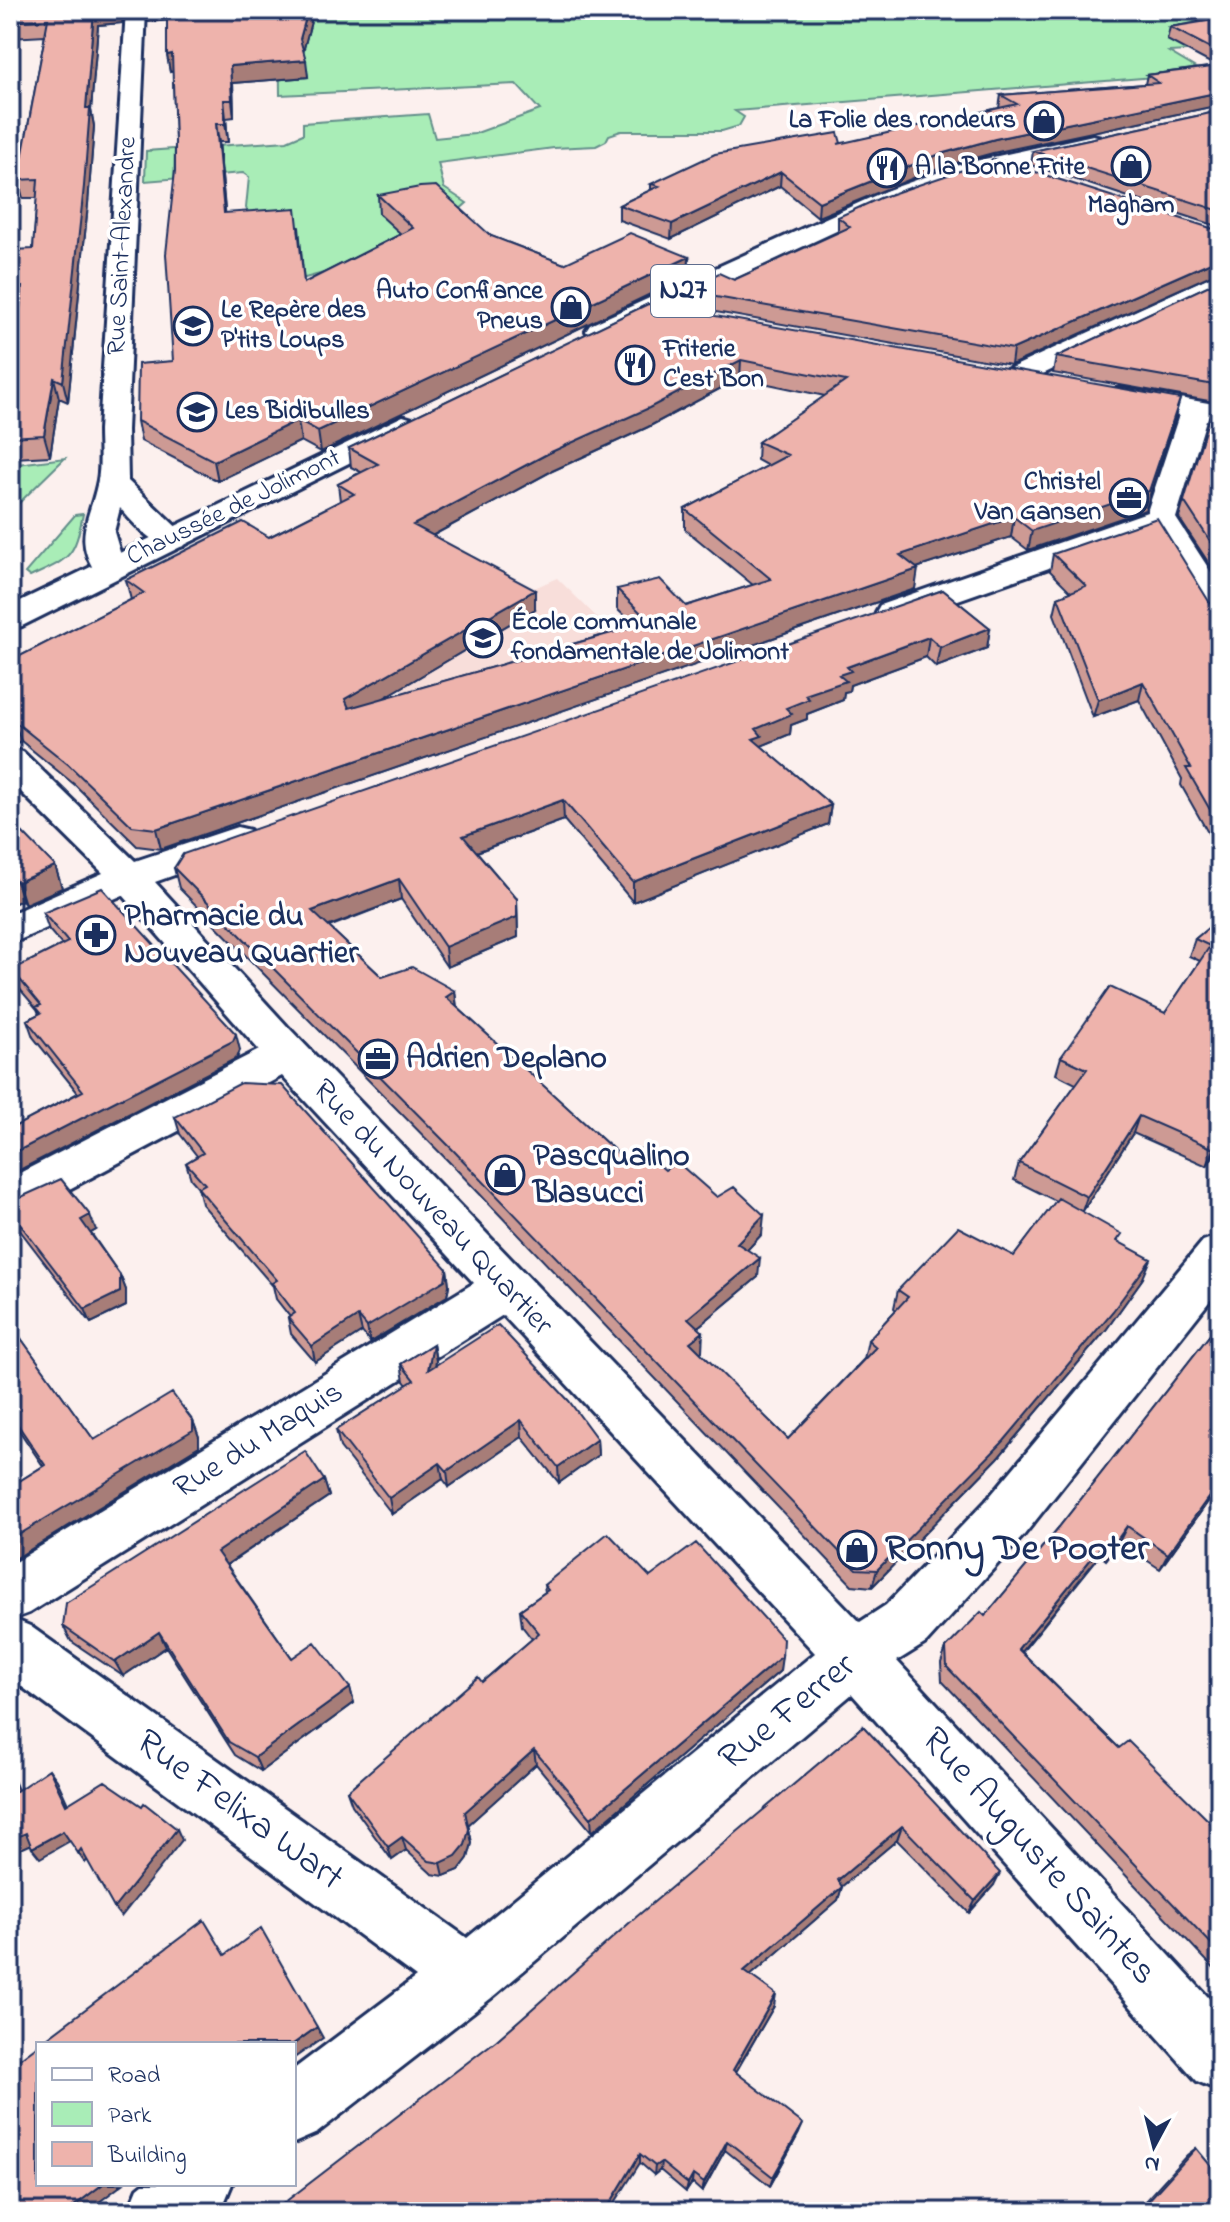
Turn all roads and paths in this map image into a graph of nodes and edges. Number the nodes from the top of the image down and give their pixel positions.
1 (136, 10) edge
2 (1115, 137) edge
3 (994, 163) junction
4 (1039, 178) edge
5 (1220, 280) edge
6 (642, 310) junction
7 (688, 318) edge
8 (572, 344) edge
9 (983, 371) edge
10 (1014, 377) junction
11 (1059, 385) edge
12 (1089, 390) edge
13 (1207, 412) edge
14 (429, 413) edge
15 (113, 482) junction
16 (1161, 518) junction
17 (173, 539) junction
18 (109, 569) junction
19 (1220, 611) edge
20 (10, 619) edge
21 (861, 622) edge
22 (10, 760) edge
23 (262, 830) edge
24 (129, 877) junction
25 (10, 930) edge
26 (287, 1054) junction
27 (10, 1199) edge
28 (1220, 1254) edge
29 (508, 1287) junction
30 (10, 1595) edge
31 (10, 1645) edge
32 (855, 1656) junction
33 (468, 1977) junction
34 (1220, 2058) edge
35 (296, 2108) edge
36 (195, 2186) edge
37 (162, 2212) edge

1 - 15 street, Rue Saint-Alexandre
2 - 3 street, N27
3 - 4 street
3 - 6 street, N27
5 - 10 street
6 - 7 street
6 - 8 street, N27
9 - 10 street
10 - 11 street
12 - 13 street
13 - 16 street
14 - 17 street, Chaussée de Jolimont
15 - 17 street
15 - 18 street, Rue Saint-Alexandre
16 - 19 street
16 - 21 street
17 - 18 street, Chaussée de Jolimont
18 - 20 street, Chaussée de Jolimont
22 - 24 street, Rue du Nouveau Quartier
23 - 24 street
24 - 25 street
24 - 26 street, Rue du Nouveau Quartier
26 - 27 street
26 - 29 street, Rue du Nouveau Quartier
28 - 32 street, Rue Ferrer
29 - 30 street, Rue du Maquis
29 - 32 street, Rue du Nouveau Quartier
31 - 33 street, Rue Felixa Wart
32 - 33 street, Rue Ferrer
32 - 34 street, Rue Auguste Saintes
33 - 35 street, Rue Ferrer
36 - 37 street

